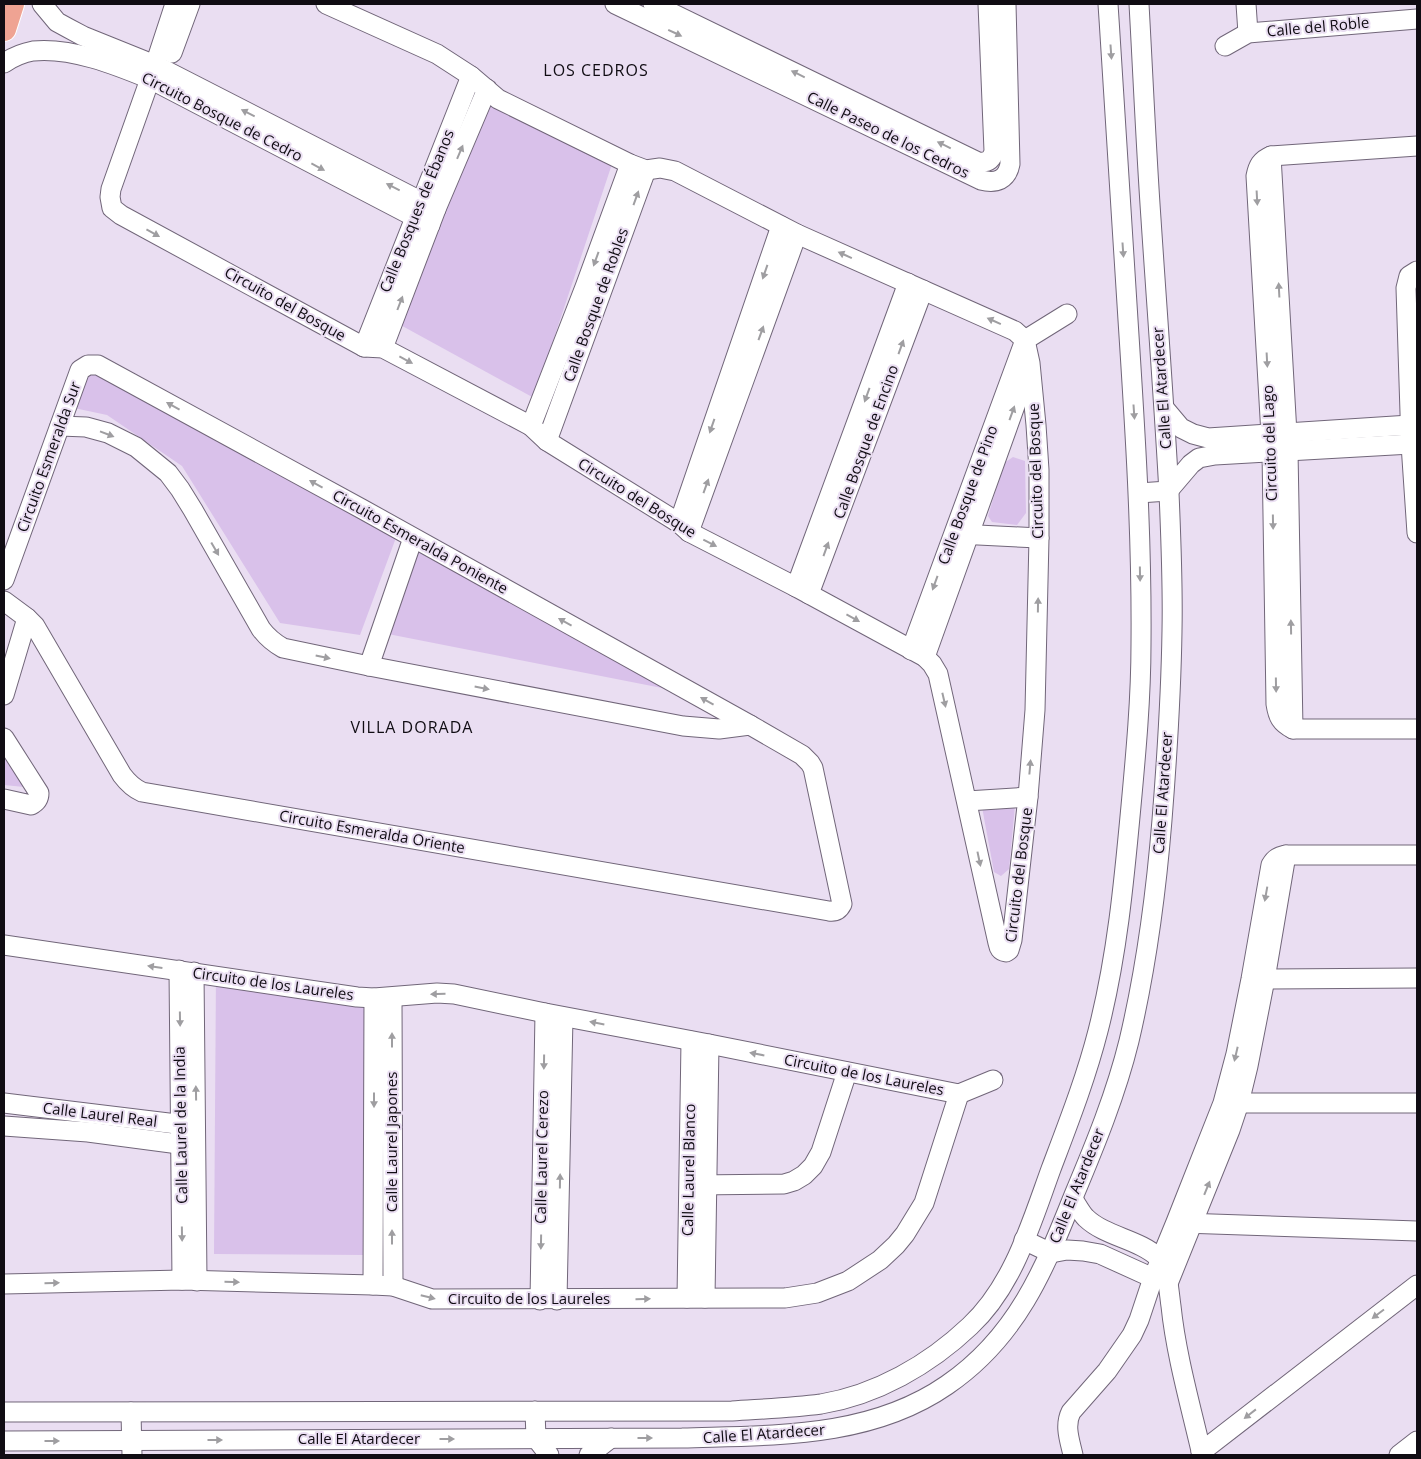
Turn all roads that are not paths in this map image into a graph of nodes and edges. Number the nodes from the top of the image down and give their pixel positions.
1 (12, 4) edge
2 (42, 4) edge
3 (175, 4) edge
4 (190, 4) edge
5 (326, 4) edge
6 (615, 4) edge
7 (988, 4) edge
8 (1006, 4) edge
9 (1108, 4) edge
10 (1139, 4) edge
11 (1246, 4) edge
12 (650, 9) edge
13 (1417, 19) edge
14 (4, 28) edge
15 (1248, 33) junction
16 (1225, 46) dead end
17 (102, 52) junction
18 (4, 63) edge
19 (158, 75) junction
20 (471, 76) junction
21 (487, 89) junction
22 (819, 93) junction
23 (1417, 146) edge
24 (988, 161) junction
25 (638, 167) junction
26 (1001, 179) junction
27 (425, 213) junction
28 (1150, 216) junction
29 (1122, 218) junction
30 (789, 230) junction
31 (1417, 271) edge
32 (915, 286) junction
33 (593, 290) junction
34 (1067, 314) dead end
35 (1025, 340) junction
36 (364, 347) junction
37 (383, 348) junction
38 (1030, 363) junction
39 (88, 365) joint
40 (1165, 409) junction
41 (60, 426) junction
42 (531, 426) junction
43 (1411, 434) junction
44 (547, 441) junction
45 (1280, 443) junction
46 (1168, 491) junction
47 (1139, 493) junction
48 (684, 527) junction
49 (961, 534) junction
50 (1417, 534) edge
51 (413, 538) junction
52 (1039, 538) junction
53 (4, 580) edge
54 (803, 590) junction
55 (4, 600) edge
56 (26, 618) junction
57 (918, 653) junction
58 (369, 666) junction
59 (4, 695) edge
60 (750, 725) junction
61 (1417, 729) edge
62 (4, 738) edge
63 (810, 763) joint
64 (1134, 776) junction
65 (1165, 780) junction
66 (1028, 797) junction
67 (4, 799) edge
68 (967, 801) junction
69 (1417, 855) edge
70 (4, 945) edge
71 (187, 971) junction
72 (1417, 978) edge
73 (1258, 979) junction
74 (383, 998) junction
75 (554, 1015) junction
76 (691, 1041) junction
77 (710, 1044) junction
78 (847, 1072) junction
79 (993, 1080) dead end
80 (959, 1094) junction
81 (4, 1103) edge
82 (1231, 1103) junction
83 (1417, 1103) edge
84 (189, 1125) junction
85 (4, 1126) edge
86 (383, 1140) junction
87 (188, 1145) junction
88 (698, 1185) junction
89 (1073, 1199) junction
90 (1185, 1223) junction
91 (1417, 1231) edge
92 (1024, 1240) junction
93 (1051, 1253) junction
94 (1161, 1259) junction
95 (1161, 1279) junction
96 (190, 1281) junction
97 (4, 1284) edge
98 (373, 1285) junction
99 (1417, 1285) edge
100 (392, 1286) junction
101 (696, 1298) junction
102 (549, 1300) junction
103 (485, 1411) junction
104 (535, 1411) junction
105 (4, 1412) edge
106 (131, 1412) junction
107 (153, 1412) junction
108 (536, 1438) junction
109 (611, 1438) junction
110 (4, 1441) edge
111 (1417, 1441) edge
112 (486, 1447) edge
113 (132, 1448) edge
114 (153, 1448) edge
115 (1202, 1454) edge
116 (549, 1455) edge
117 (589, 1455) edge
118 (1073, 1455) edge
119 (1398, 1455) edge

1 - 14 main road
2 - 17 street, Circuito Bosque de Cedro
3 - 19 street, Circuito del Bosque
4 - 19 street, Circuito del Bosque
5 - 20 street
6 - 12 street, Calle Paseo de los Cedros
7 - 24 street, Calle Paseo de los Cedros
8 - 26 street
9 -> 29 street, Calle El Atardecer
10 - 28 street, Calle El Atardecer
11 - 15 street, Calle del Roble
12 - 22 street, Calle Paseo de los Cedros
13 - 15 street, Calle del Roble
15 - 16 street
17 - 18 street, Circuito Bosque de Cedro
17 - 19 street, Circuito Bosque de Cedro
19 - 27 street, Circuito Bosque de Cedro
19 -> 36 street, Circuito del Bosque
20 - 21 street
20 - 27 street, Calle Bosques de Ébanos
21 - 25 street
27 -> 21 street, Calle Bosques de Ébanos
24 -> 22 street, Calle Paseo de los Cedros
22 - 26 street, Calle Paseo de los Cedros
23 - 45 street, Circuito del Lago
24 - 26 street
25 - 30 street
25 - 33 street, Calle Bosque de Robles
27 - 36 street, Calle Bosques de Ébanos
37 -> 27 street, Calle Bosques de Ébanos
28 - 29 street
28 - 40 street, Calle El Atardecer
29 -> 47 street, Calle El Atardecer
32 -> 30 street
30 - 48 street
31 - 43 street
35 -> 32 street
32 - 54 street, Calle Bosque de Encino
33 - 42 street, Calle Bosque de Robles
33 - 44 street, Calle Bosque de Robles
34 - 35 street
35 - 38 street, Circuito del Bosque
35 - 49 street, Calle Bosque de Pino
36 - 37 street, Circuito del Bosque
37 -> 42 street, Circuito del Bosque
49 -> 38 street, Calle Bosque de Pino
38 - 52 street, Circuito del Bosque
39 - 41 street, Circuito Esmeralda Sur
51 -> 39 street, Circuito Esmeralda Poniente
40 - 45 street
40 - 46 street, Calle El Atardecer
41 - 53 street, Circuito Esmeralda Sur
41 -> 58 street
42 - 44 street, Circuito del Bosque
43 - 45 street
43 - 50 street
44 - 48 street, Circuito del Bosque
45 - 46 street
45 - 61 street, Circuito del Lago
46 - 47 street
46 - 65 street, Calle El Atardecer
47 -> 64 street, Calle El Atardecer
48 -> 54 street, Circuito del Bosque
49 - 52 street
49 - 57 street, Calle Bosque de Pino
51 - 58 street
60 -> 51 street, Circuito Esmeralda Poniente
66 -> 52 street, Circuito del Bosque
54 -> 57 street, Circuito del Bosque
55 - 56 street, Circuito Esmeralda Oriente
56 - 59 street
56 - 63 street, Circuito Esmeralda Oriente
57 -> 68 street, Circuito del Bosque
58 -> 60 street
60 - 63 street, Circuito Esmeralda Poniente
62 - 67 street
64 - 65 street
64 - 92 street, Calle El Atardecer
65 - 89 street, Calle El Atardecer
66 - 68 street
68 -> 66 street, Circuito del Bosque
69 - 73 street
71 -> 70 street, Circuito de los Laureles
71 - 74 street, Circuito de los Laureles
71 - 84 street, Calle Laurel de la India
72 - 73 street
73 - 82 street
75 -> 74 street, Circuito de los Laureles
74 - 86 street, Calle Laurel Japones
76 -> 75 street, Circuito de los Laureles
75 - 102 street, Calle Laurel Cerezo
76 - 77 street, Circuito de los Laureles
76 - 88 street, Calle Laurel Blanco
78 -> 77 street, Circuito de los Laureles
77 - 88 street, Calle Laurel Blanco
78 - 80 street, Circuito de los Laureles
78 - 88 street
79 - 80 street
80 - 101 street, Circuito de los Laureles
81 - 84 street, Calle Laurel Real
82 - 83 street
82 - 90 street
84 - 87 street, Calle Laurel de la India
85 - 87 street, Calle Laurel Real
86 - 98 street, Calle Laurel Japones
100 -> 86 street, Calle Laurel Japones
87 - 96 street, Calle Laurel de la India
88 - 101 street, Calle Laurel Blanco
89 - 93 street, Calle El Atardecer
89 - 94 street
90 - 91 street
90 - 94 street
90 - 95 street
92 - 93 street
92 - 104 street, Calle El Atardecer
93 - 95 street
109 -> 93 street, Calle El Atardecer
94 - 95 street
95 - 115 street
95 - 118 street
97 -> 96 street, Circuito de los Laureles
96 -> 98 street, Circuito de los Laureles
98 - 100 street, Circuito de los Laureles
99 -> 115 street
100 -> 102 street, Circuito de los Laureles
102 -> 101 street, Circuito de los Laureles
103 - 104 street, Calle El Atardecer
103 - 107 street, Calle El Atardecer
103 - 112 street
104 - 108 street
105 - 106 street, Calle El Atardecer
106 - 107 street, Calle El Atardecer
106 - 113 street
107 - 114 street
108 - 109 street, Calle El Atardecer
108 - 112 street, Calle El Atardecer
108 - 116 street
109 - 117 street
110 -> 113 street, Calle El Atardecer
111 - 119 street
114 -> 112 street, Calle El Atardecer
113 - 114 street, Calle El Atardecer

